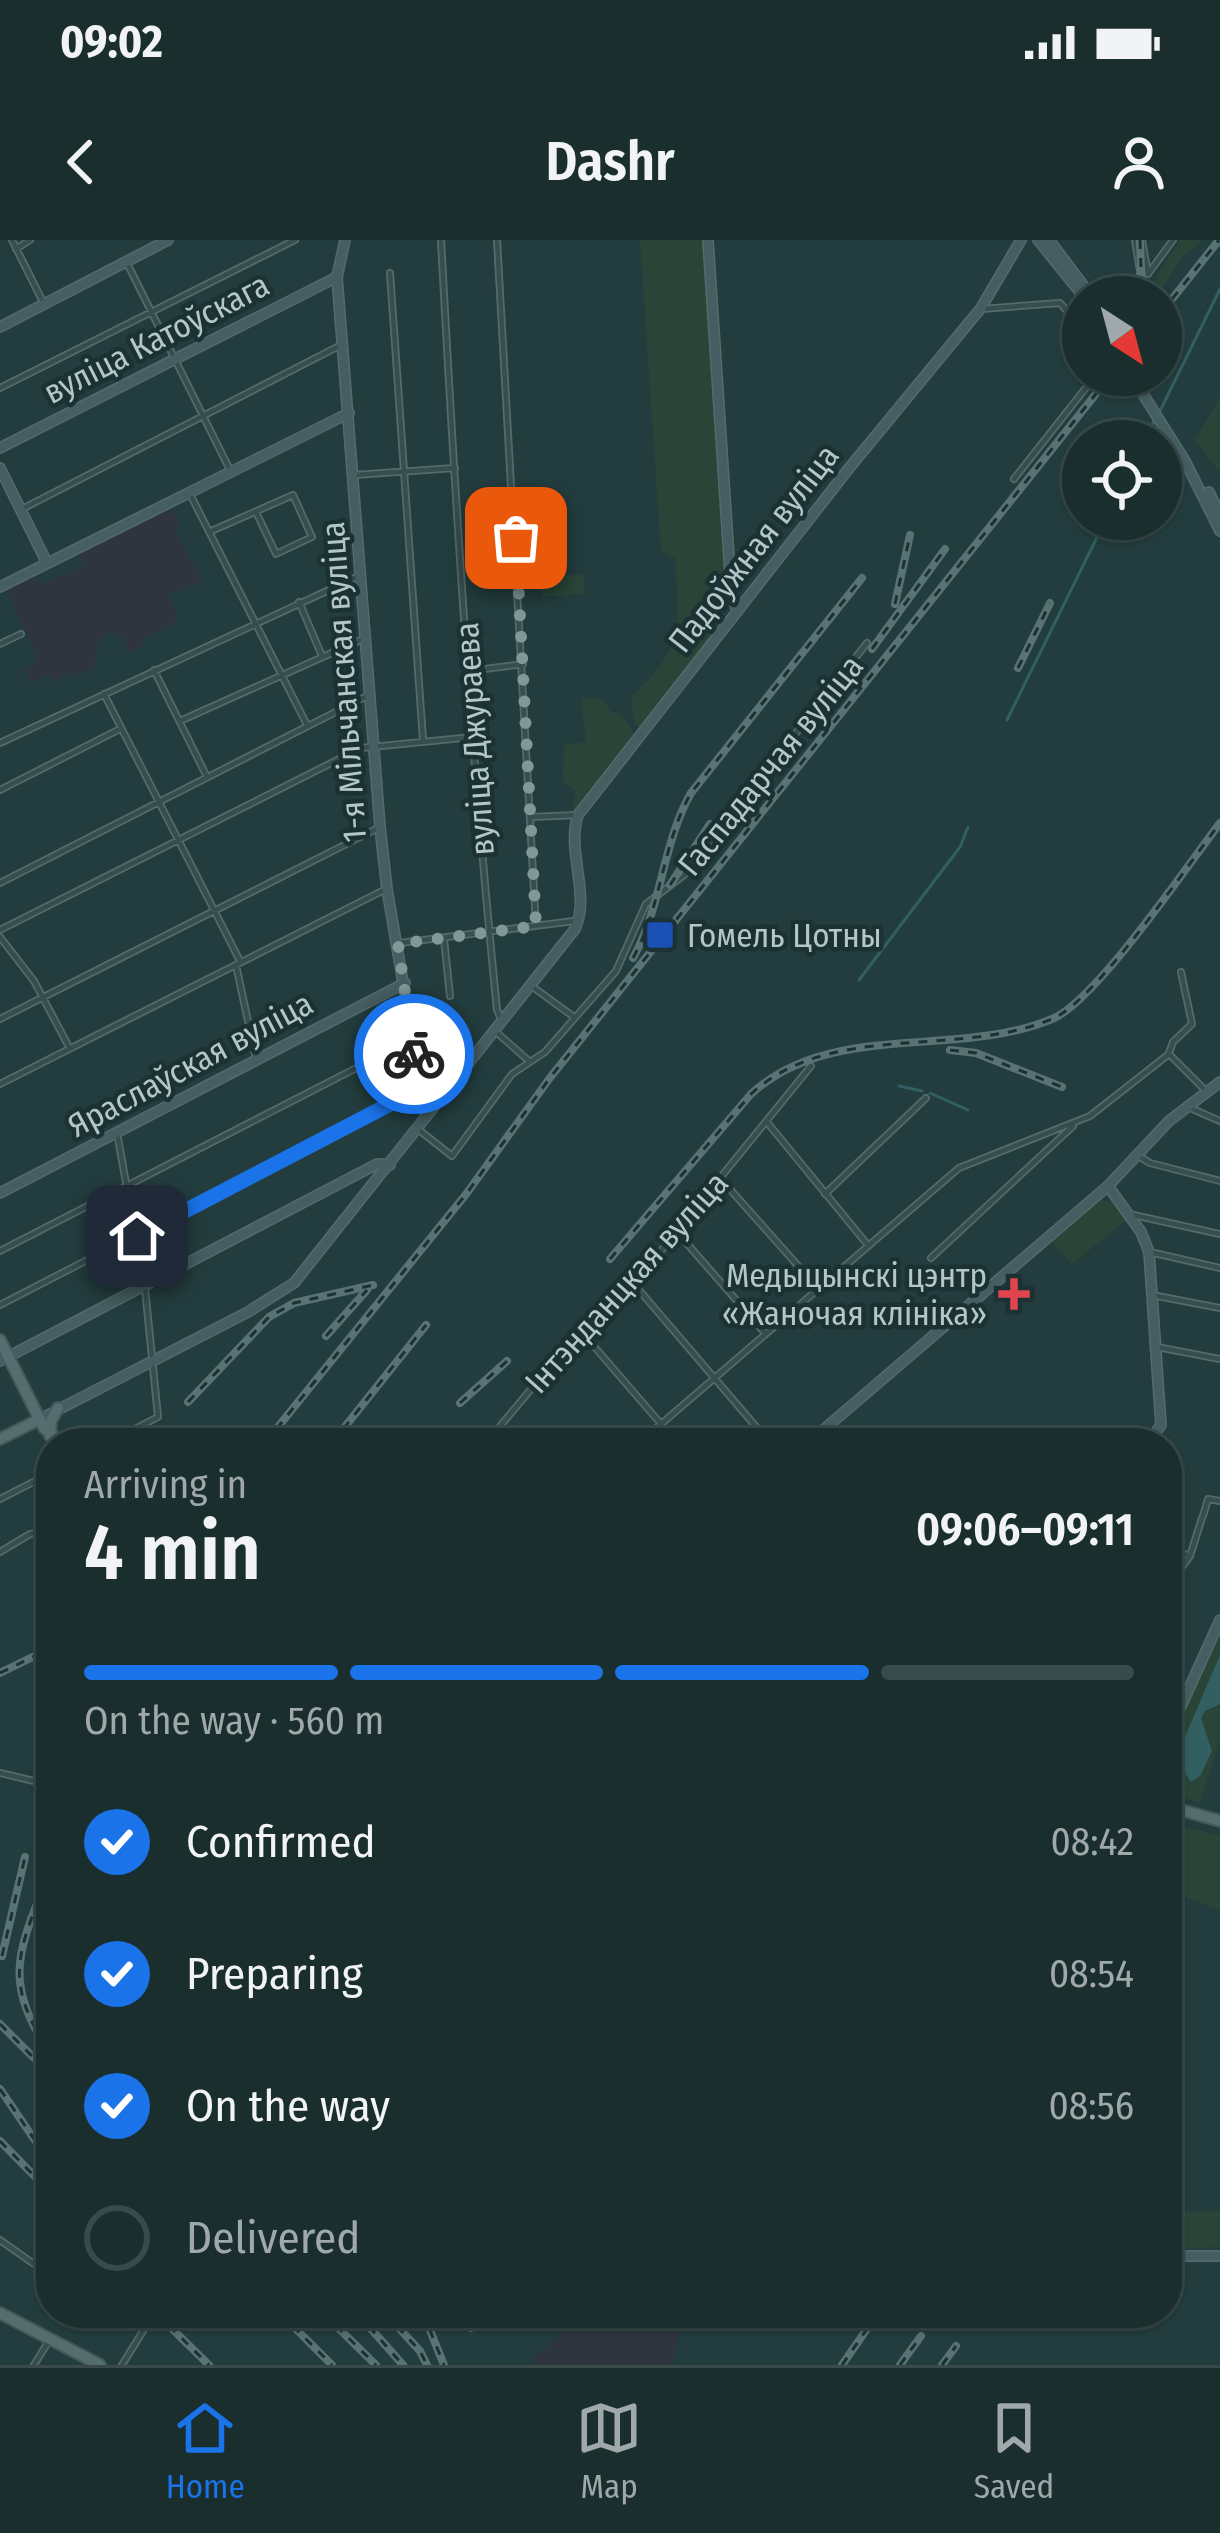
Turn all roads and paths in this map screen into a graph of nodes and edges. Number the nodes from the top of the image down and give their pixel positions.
1 (12, 240) edge
2 (30, 240) edge
3 (168, 240) edge
4 (295, 240) edge
5 (344, 240) edge
6 (441, 240) edge
7 (496, 240) edge
8 (708, 240) edge
9 (1021, 240) edge
10 (1038, 240) edge
11 (1049, 240) edge
12 (1138, 240) edge
13 (1173, 240) edge
14 (16, 249) junction
15 (126, 261) junction
16 (390, 273) dead end
17 (1070, 276) edge
18 (1074, 276) edge
19 (1139, 276) edge
20 (337, 277) junction
21 (44, 304) junction
22 (1062, 305) edge
23 (980, 308) junction
24 (151, 312) junction
25 (0, 327) edge
26 (343, 344) junction
27 (176, 359) junction
28 (0, 388) edge
29 (1079, 396) edge
30 (1147, 396) edge
31 (349, 413) junction
32 (203, 415) junction
33 (0, 448) edge
34 (0, 468) edge
35 (455, 468) junction
36 (230, 470) junction
37 (404, 472) junction
38 (354, 475) junction
39 (1014, 479) dead end
40 (188, 491) junction
41 (1210, 503) junction
42 (20, 510) junction
43 (256, 512) junction
44 (1220, 515) edge
45 (1220, 531) edge
46 (209, 532) junction
47 (47, 563) junction
48 (360, 575) junction
49 (0, 587) edge
50 (299, 602) junction
51 (737, 611) junction
52 (256, 622) junction
53 (21, 634) dead end
54 (364, 638) junction
55 (0, 644) edge
56 (867, 644) dead end
57 (322, 656) junction
58 (524, 664) junction
59 (154, 670) junction
60 (469, 671) junction
61 (282, 675) junction
62 (103, 692) junction
63 (369, 695) junction
64 (180, 722) junction
65 (308, 725) junction
66 (120, 729) junction
67 (473, 737) junction
68 (423, 740) junction
69 (0, 743) edge
70 (374, 746) junction
71 (207, 777) junction
72 (0, 790) edge
73 (158, 801) junction
74 (578, 814) junction
75 (532, 817) junction
76 (380, 826) junction
77 (179, 840) junction
78 (0, 883) edge
79 (387, 889) junction
80 (214, 910) junction
81 (579, 920) junction
82 (536, 926) junction
83 (0, 933) edge
84 (489, 933) junction
85 (444, 940) junction
86 (398, 944) junction
87 (238, 962) junction
88 (1181, 972) dead end
89 (405, 983) junction
90 (530, 986) junction
91 (450, 996) dead end
92 (44, 997) junction
93 (575, 1018) junction
94 (0, 1019) edge
95 (498, 1026) junction
96 (455, 1028) dead end
97 (412, 1039) junction
98 (69, 1047) junction
99 (1169, 1054) junction
100 (256, 1059) junction
101 (530, 1061) junction
102 (811, 1066) dead end
103 (460, 1075) junction
104 (1220, 1082) edge
105 (0, 1084) edge
106 (419, 1089) junction
107 (1206, 1093) junction
108 (926, 1098) dead end
109 (1188, 1107) junction
110 (426, 1117) junction
111 (766, 1120) junction
112 (1220, 1121) edge
113 (1076, 1122) junction
114 (418, 1129) junction
115 (117, 1133) junction
116 (1137, 1156) junction
117 (389, 1165) junction
118 (720, 1178) junction
119 (1220, 1180) edge
120 (126, 1186) junction
121 (1108, 1186) junction
122 (0, 1193) edge
123 (825, 1194) junction
124 (1129, 1214) junction
125 (676, 1231) junction
126 (1220, 1234) edge
127 (137, 1236) junction
128 (867, 1244) junction
129 (0, 1251) edge
130 (1149, 1252) junction
131 (931, 1258) dead end
132 (1220, 1268) edge
133 (632, 1282) junction
134 (818, 1287) junction
135 (145, 1288) junction
136 (1152, 1294) junction
137 (0, 1305) edge
138 (1220, 1308) edge
139 (580, 1330) junction
140 (766, 1333) junction
141 (0, 1340) edge
142 (1157, 1347) junction
143 (4, 1359) edge
144 (154, 1359) junction
145 (1220, 1359) edge
146 (714, 1379) junction
147 (58, 1408) junction
148 (40, 1419) junction
149 (661, 1424) junction
150 (47, 1428) edge
151 (53, 1428) edge
152 (138, 1428) edge
153 (498, 1428) edge
154 (656, 1428) edge
155 (757, 1428) edge
156 (826, 1428) edge
157 (1159, 1428) edge
158 (0, 1439) edge
159 (36, 1481) edge
160 (0, 1499) edge
161 (1220, 1501) edge
162 (36, 1533) edge
163 (0, 1552) edge
164 (1182, 1553) edge
165 (1190, 1556) junction
166 (1182, 1567) edge
167 (1220, 1620) edge
168 (1182, 1703) edge
169 (0, 1772) edge
170 (36, 1781) edge
171 (1182, 1811) edge
172 (1220, 1822) edge
173 (0, 2240) edge
174 (1220, 2256) edge
175 (1182, 2257) edge
176 (34, 2264) dead end
177 (0, 2313) edge
178 (143, 2331) dead end
179 (50, 2339) junction
180 (34, 2365) edge
181 (100, 2365) edge
182 (122, 2365) edge

1 - 14 street
2 - 14 street
3 - 15 street
4 - 24 street
5 - 20 street, 1-я Мільчанская вуліца
6 - 35 street, вуліца Джураева
7 - 58 street
8 - 51 street
9 - 23 street, Падоўжная вуліца
10 - 17 street
11 - 18 street
12 - 13 street
12 - 19 street
14 - 21 street
15 - 21 street
15 - 24 street
16 - 37 street
20 - 26 street, 1-я Мільчанская вуліца
20 - 27 street, вуліца Катоўскага
21 - 25 street
22 - 23 street
23 - 51 street, Падоўжная вуліца
24 - 27 street
24 - 28 street
26 - 31 street, 1-я Мільчанская вуліца
26 - 32 street
27 - 32 street
27 - 33 street, вуліца Катоўскага
29 - 39 street
30 - 41 street
31 - 36 street
31 - 38 street, 1-я Мільчанская вуліца
32 - 36 street
32 - 42 street
34 - 42 street
35 - 37 street
35 - 60 street, вуліца Джураева
36 - 40 street
37 - 38 street
37 - 68 street
38 - 48 street, 1-я Мільчанская вуліца
40 - 46 street
40 - 47 street
41 - 44 street
41 - 45 street
42 - 47 street
43 - 43 street
43 - 46 street
46 - 52 street
47 - 49 street
48 - 50 street
48 - 54 street, 1-я Мільчанская вуліца
50 - 52 street
50 - 57 street
51 - 74 street, Падоўжная вуліца
52 - 59 street
52 - 61 street
53 - 55 street
54 - 57 street
54 - 63 street, 1-я Мільчанская вуліца
56 - 93 street, Гаспадарчая вуліца
57 - 61 street
58 - 60 street
58 - 75 street
59 - 62 street
59 - 64 street
60 - 67 street, вуліца Джураева
61 - 64 street
61 - 65 street
62 - 66 street
62 - 69 street
63 - 65 street
63 - 70 street, 1-я Мільчанская вуліца
64 - 71 street
65 - 71 street
66 - 72 street
66 - 73 street
67 - 68 street
67 - 84 street, вуліца Джураева
68 - 70 street
70 - 76 street, 1-я Мільчанская вуліца
70 - 77 street
71 - 73 street
73 - 77 street
73 - 78 street
74 - 75 street
74 - 81 street
75 - 82 street
76 - 79 street, 1-я Мільчанская вуліца
76 - 80 street
77 - 80 street
77 - 83 street
79 - 86 street, 1-я Мільчанская вуліца
79 - 87 street
80 - 87 street
80 - 92 street
81 - 82 street
81 - 90 street
82 - 84 street
83 - 92 street
84 - 85 street
84 - 95 street, вуліца Джураева
85 - 86 street
85 - 91 street
86 - 89 street, 1-я Мільчанская вуліца
87 - 98 street
87 - 100 street
88 - 99 street
89 - 97 street, 1-я Мільчанская вуліца
89 - 100 street, Яраслаўская вуліца
90 - 93 street
90 - 95 street
92 - 94 street
92 - 98 street
93 - 101 street, Гаспадарчая вуліца
95 - 101 street
95 - 103 street
96 - 103 street
97 - 106 street, 1-я Мільчанская вуліца
97 - 120 street
98 - 105 street
99 - 107 street
99 - 113 street
100 - 115 street, Яраслаўская вуліца
101 - 114 street, Гаспадарчая вуліца
102 - 111 street, Інтэнданцкая вуліца
103 - 110 street
104 - 107 street
106 - 110 street, 1-я Мільчанская вуліца
106 - 127 street
107 - 109 street
108 - 123 street
109 - 112 street
109 - 116 street
110 - 114 street
111 - 118 street, Інтэнданцкая вуліца
111 - 123 street
113 - 128 street
113 - 131 street
114 - 117 street
115 - 120 street
115 - 122 street, Яраслаўская вуліца
116 - 119 street
116 - 121 street
117 - 135 street
117 - 144 street
118 - 125 street, Інтэнданцкая вуліца
118 - 134 street
120 - 127 street
120 - 129 street
121 - 124 street
121 - 156 street
123 - 128 street
124 - 126 street
124 - 130 street
125 - 133 street, Інтэнданцкая вуліца
125 - 140 street
127 - 135 street
127 - 137 street
128 - 134 street
130 - 132 street
130 - 136 street
133 - 139 street, Інтэнданцкая вуліца
133 - 146 street
134 - 140 street
135 - 143 street
135 - 144 street
136 - 138 street
136 - 142 street
139 - 149 street
139 - 153 street, Інтэнданцкая вуліца
140 - 146 street
141 - 143 main road
142 - 145 street
142 - 157 street
143 - 148 main road
144 - 147 street
144 - 152 street
146 - 149 street
146 - 155 street
147 - 148 street
147 - 151 main road
148 - 150 main road
148 - 158 main road
149 - 154 street
159 - 160 street
161 - 165 street
162 - 163 street
164 - 165 street
165 - 166 street
167 - 168 street
169 - 170 street
171 - 172 main road
173 - 176 street
174 - 175 street
177 - 179 main road
178 - 182 street
179 - 180 street
179 - 181 main road

